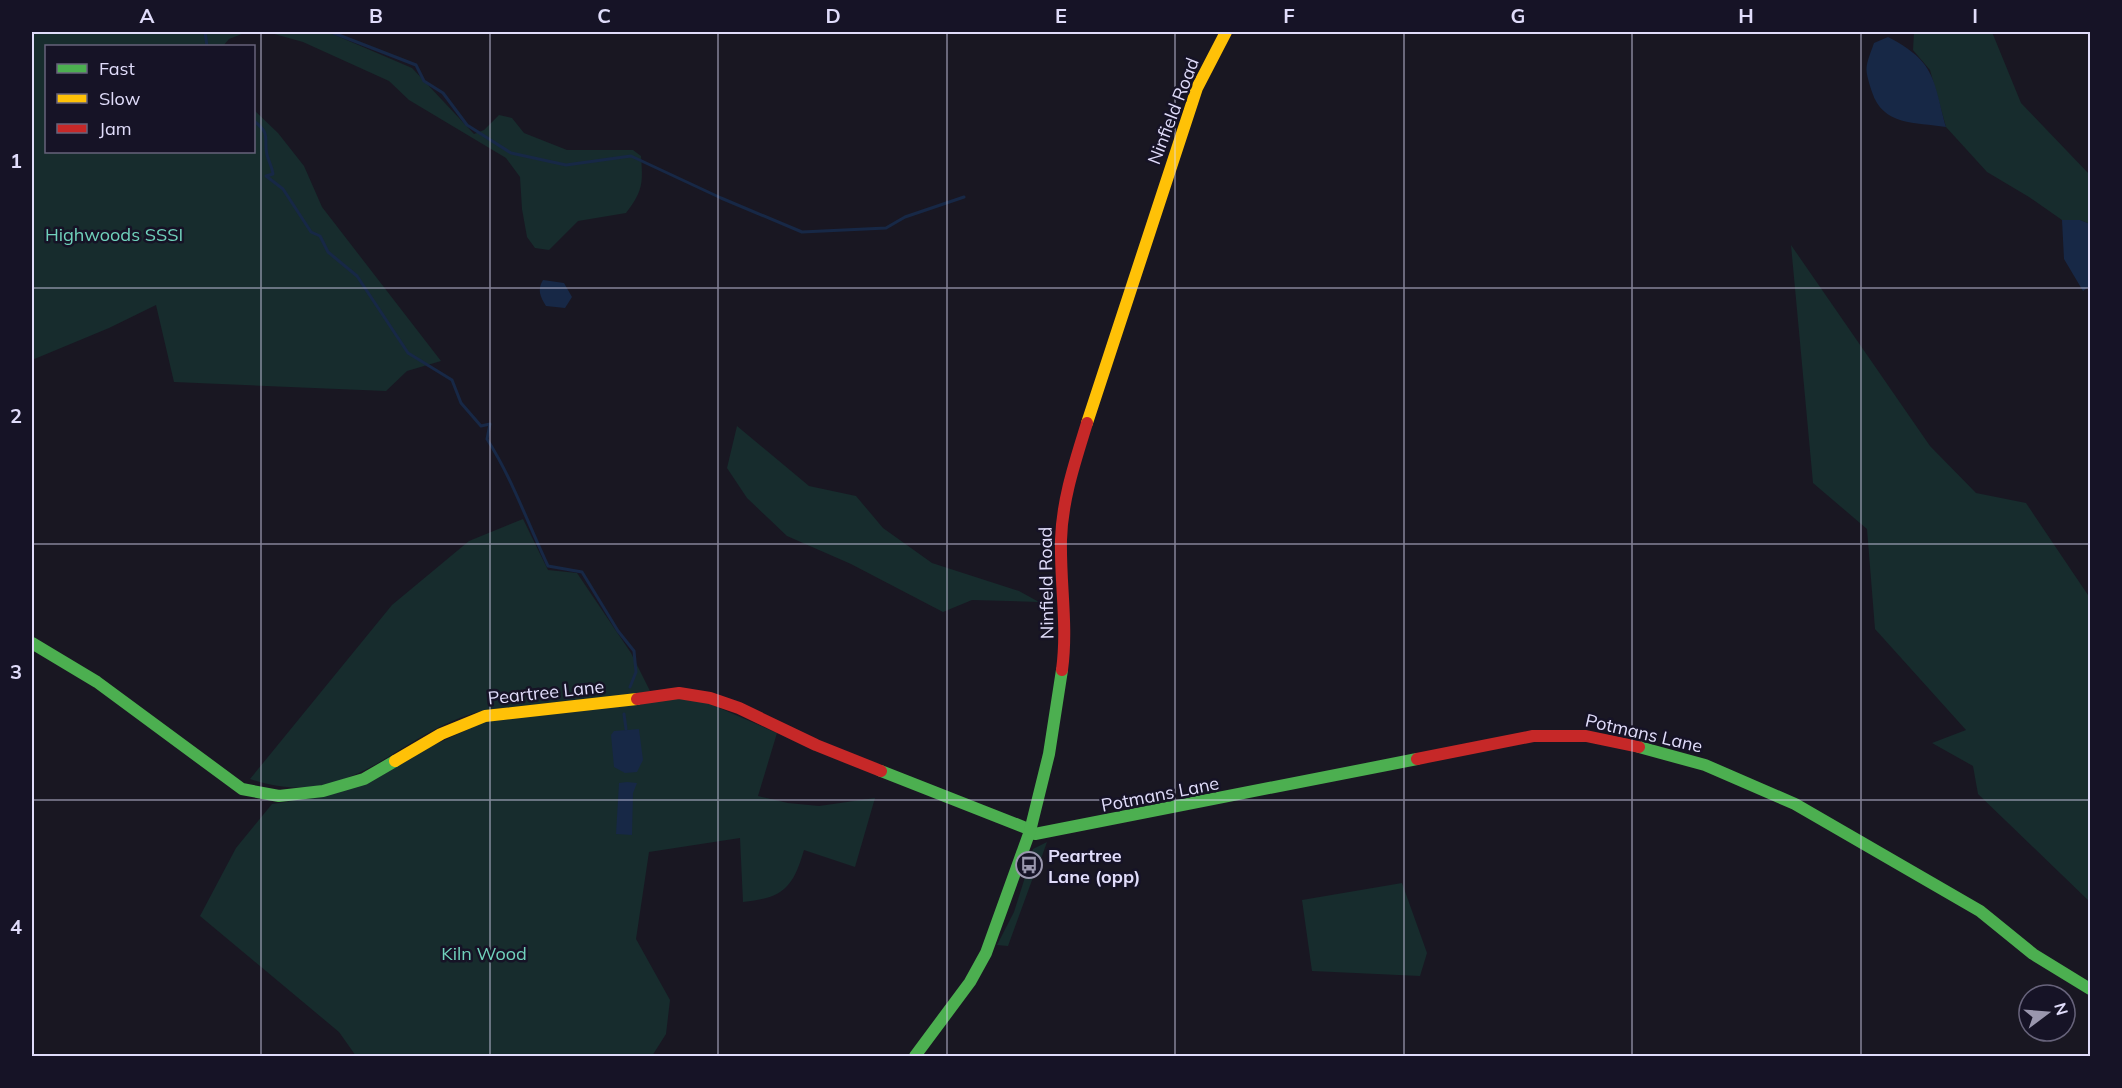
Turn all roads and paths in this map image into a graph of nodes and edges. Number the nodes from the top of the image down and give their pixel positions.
1 (1226, 32) edge
2 (32, 643) edge
3 (1030, 831) junction
4 (2091, 989) edge
5 (915, 1056) edge

1 - 3 street, Ninfield Road
2 - 3 street, Peartree Lane
3 - 4 street, Potmans Lane
3 - 5 street, Ninfield Road

